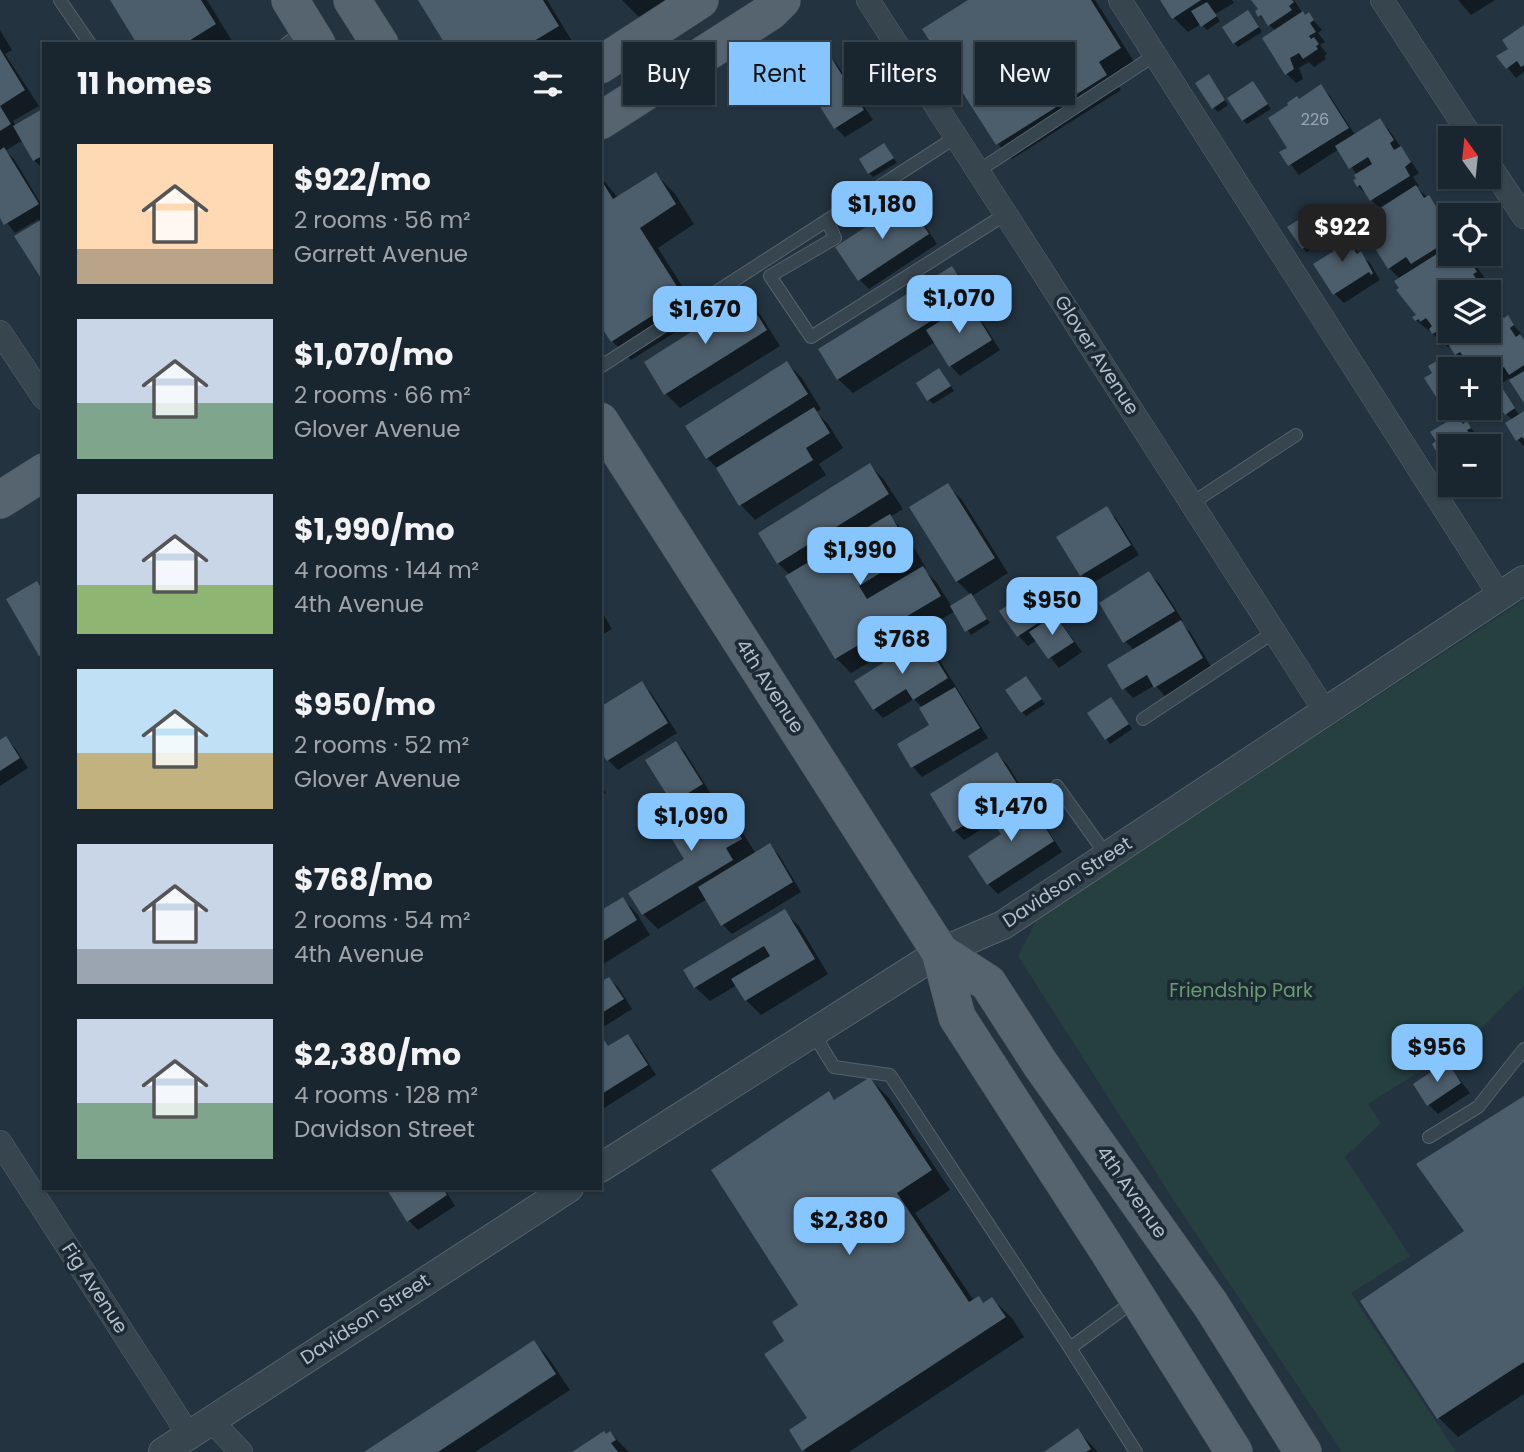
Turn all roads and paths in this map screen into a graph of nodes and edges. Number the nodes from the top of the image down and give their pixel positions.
1 (60, 0) edge
2 (352, 0) edge
3 (699, 0) edge
4 (782, 0) edge
5 (868, 0) edge
6 (1120, 0) edge
7 (1382, 0) edge
8 (89, 42) edge
9 (379, 42) edge
10 (1155, 55) junction
11 (602, 64) edge
12 (602, 120) edge
13 (1464, 126) edge
14 (956, 136) junction
15 (978, 171) junction
16 (1502, 184) edge
17 (1006, 214) junction
18 (1524, 217) edge
19 (827, 220) junction
20 (0, 332) edge
21 (602, 366) edge
22 (42, 395) edge
23 (602, 424) edge
24 (1296, 435) dead end
25 (42, 473) edge
26 (0, 500) edge
27 (1192, 503) junction
28 (1524, 580) edge
29 (1500, 596) junction
30 (1274, 632) junction
31 (1325, 711) junction
32 (1143, 719) dead end
33 (1057, 786) dead end
34 (1107, 856) junction
35 (940, 951) junction
36 (813, 1033) junction
37 (1524, 1049) edge
38 (1429, 1137) dead end
39 (0, 1142) edge
40 (602, 1167) edge
41 (564, 1190) edge
42 (1138, 1298) junction
43 (1070, 1348) junction
44 (199, 1427) junction
45 (163, 1452) edge
46 (241, 1452) edge
47 (1136, 1452) edge
48 (1234, 1452) edge
49 (1303, 1452) edge

1 - 8 lane
2 - 9 main road
3 - 11 main road
4 - 12 main road
5 - 14 street, Glover Avenue
6 - 10 street
7 - 13 street
10 - 15 lane
10 - 29 street
14 - 15 street, Glover Avenue
14 - 19 lane
15 - 17 street, Glover Avenue
16 - 18 street
17 - 19 lane
17 - 27 street, Glover Avenue
19 - 21 lane
20 - 22 street
23 - 35 main road, 4th Avenue
24 - 27 lane
25 - 26 main road
27 - 30 street, Glover Avenue
28 - 29 street, Davidson Street
29 - 31 street, Davidson Street
30 - 31 street, Glover Avenue
30 - 32 lane
31 - 34 street, Davidson Street
33 - 34 lane
34 - 35 street, Davidson Street
35 - 36 street, Davidson Street
35 - 42 main road, 4th Avenue
35 - 49 main road, 4th Avenue
36 - 40 street, Davidson Street
36 - 43 lane
37 - 38 lane
39 - 44 street, Fig Avenue
41 - 44 street, Davidson Street
42 - 43 lane
42 - 48 main road, 4th Avenue
43 - 47 lane
44 - 45 street, Davidson Street
44 - 46 street, Fig Avenue

